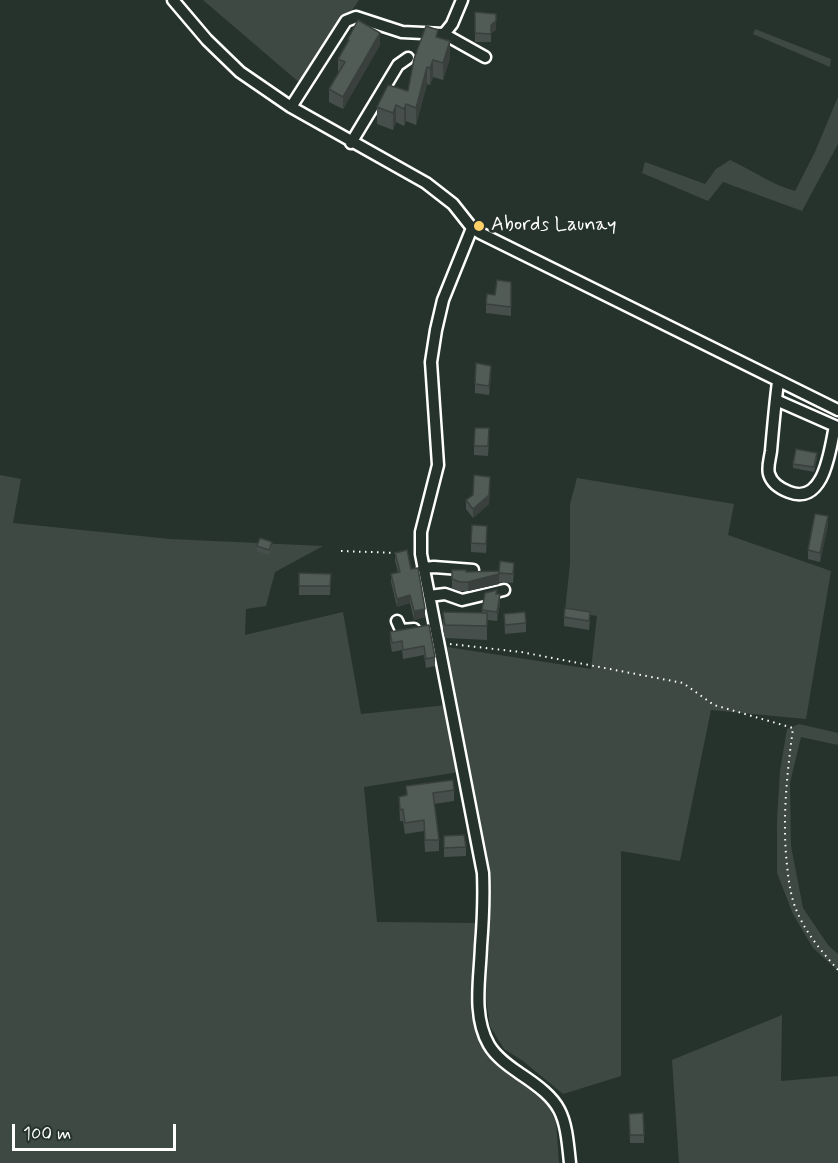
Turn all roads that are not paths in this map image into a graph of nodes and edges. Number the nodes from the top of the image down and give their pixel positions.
1 (173, 0) edge
2 (462, 0) edge
3 (444, 34) junction
4 (485, 57) dead end
5 (408, 58) dead end
6 (291, 107) junction
7 (351, 143) junction
8 (472, 228) junction
9 (778, 382) junction
10 (776, 400) junction
11 (838, 410) edge
12 (423, 568) junction
13 (472, 570) edge
14 (504, 590) dead end
15 (429, 596) junction
16 (397, 621) dead end
17 (434, 624) junction
18 (570, 1163) edge

1 - 6 street
2 - 3 street
3 - 4 street
3 - 6 street
5 - 7 street
6 - 7 street
7 - 8 street
8 - 9 street
8 - 12 street
9 - 10 street
9 - 11 street
10 - 10 street
12 - 13 street
12 - 15 street
14 - 15 street
15 - 17 street
16 - 17 street
17 - 18 street

